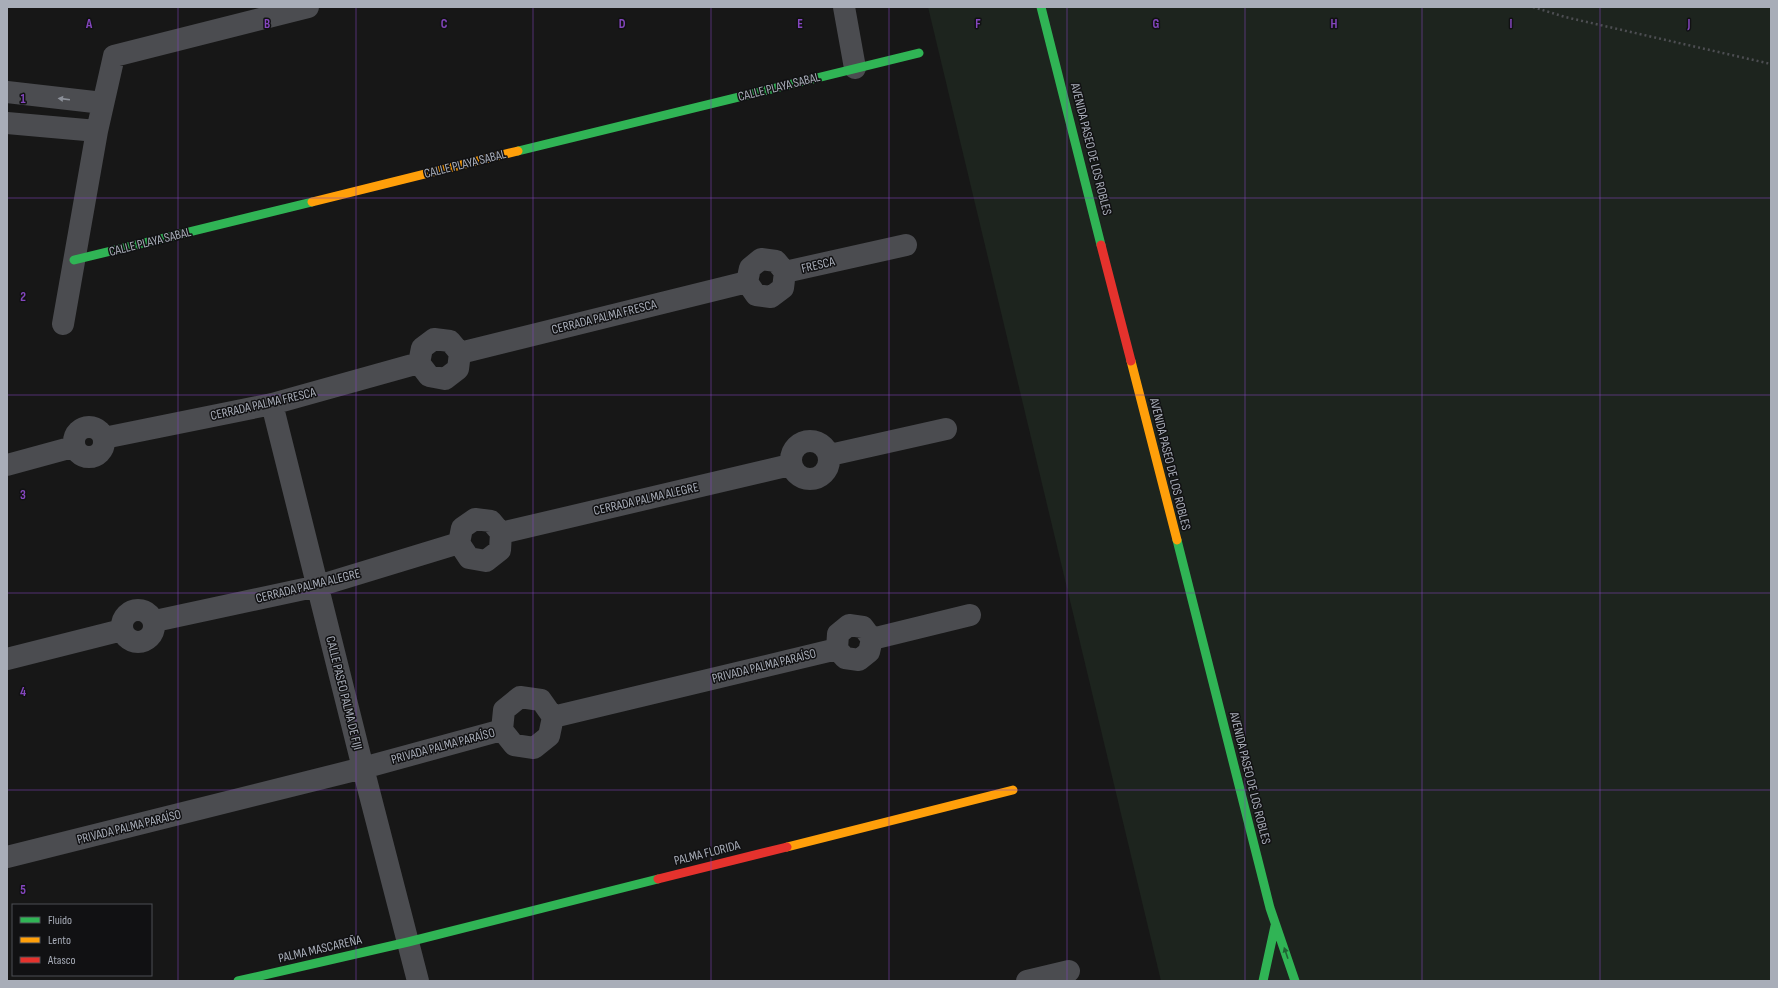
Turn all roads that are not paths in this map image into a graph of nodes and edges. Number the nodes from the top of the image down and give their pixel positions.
1 (308, 7) edge
2 (844, 7) edge
3 (1041, 7) edge
4 (919, 53) dead end
5 (855, 68) junction
6 (7, 92) edge
7 (103, 103) junction
8 (7, 123) edge
9 (96, 131) junction
10 (906, 245) dead end
11 (74, 260) junction
12 (747, 282) joint
13 (63, 324) dead end
14 (460, 352) junction
15 (419, 363) junction
16 (272, 404) junction
17 (946, 429) dead end
18 (830, 456) junction
19 (7, 465) edge
20 (790, 465) junction
21 (501, 533) junction
22 (460, 544) junction
23 (318, 586) junction
24 (970, 615) dead end
25 (7, 659) edge
26 (553, 717) junction
27 (502, 730) junction
28 (363, 768) junction
29 (1013, 790) dead end
30 (7, 857) edge
31 (1275, 926) junction
32 (408, 942) junction
33 (1069, 971) dead end
34 (238, 981) edge
35 (418, 981) edge
36 (1027, 981) edge
37 (1262, 981) edge
38 (1295, 981) edge

1 - 7 street
2 - 5 street
3 - 31 street, AVENIDA PASEO DE LOS ROBLES
4 - 5 street, CALLE PLAYA SABAL
5 - 11 street, CALLE PLAYA SABAL
7 -> 6 street
7 - 9 street
8 - 9 street
9 - 11 street
10 - 12 street, FRESCA
11 - 13 street
12 - 14 street, CERRADA PALMA FRESCA
14 - 15 street
14 - 15 street
15 - 16 street, CERRADA PALMA FRESCA
16 - 19 street, CERRADA PALMA FRESCA
16 - 23 street, CALLE PASEO PALMA DE FIJI
17 - 18 street
18 - 20 street
18 - 20 street
20 - 21 street, CERRADA PALMA ALEGRE
21 - 22 street
21 - 22 street
22 - 23 street, CERRADA PALMA ALEGRE
23 - 25 street, CERRADA PALMA ALEGRE
23 - 28 street, CALLE PASEO PALMA DE FIJI
24 - 26 street, PRIVADA PALMA PARAÍSO
26 - 27 street
26 - 27 street, PRIVADA PALMA PARAÍSO
27 - 28 street, PRIVADA PALMA PARAÍSO
28 - 30 street, PRIVADA PALMA PARAÍSO
28 - 32 street, CALLE PASEO PALMA DE FIJI
29 - 32 street, PALMA FLORIDA
31 - 37 street
38 -> 31 street, AVENIDA PASEO DE LOS ROBLES
32 - 34 street, PALMA MASCAREÑA
32 - 35 street, CALLE PASEO PALMA DE FIJI
33 - 36 street

